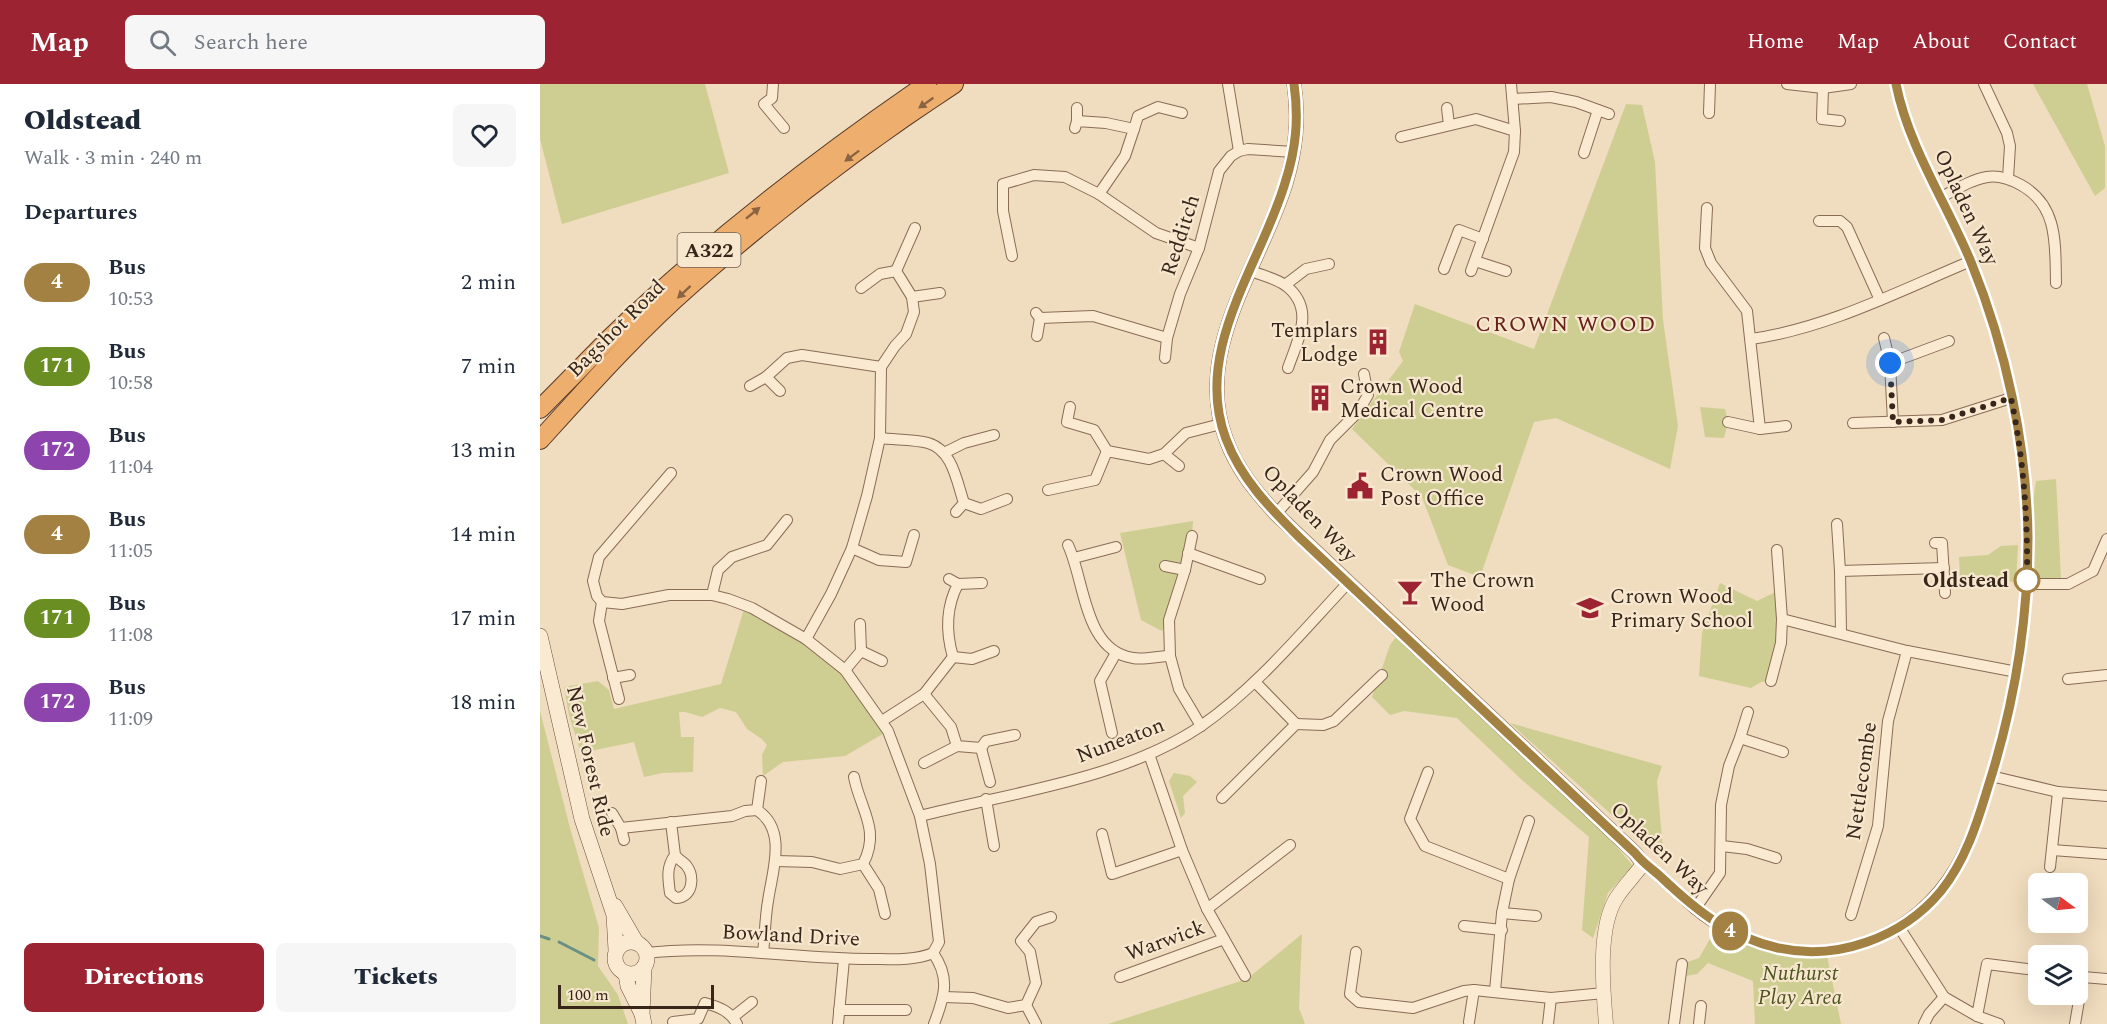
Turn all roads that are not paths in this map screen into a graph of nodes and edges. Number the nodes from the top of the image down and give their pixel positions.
1 (773, 84) edge
2 (927, 84) edge
3 (954, 84) edge
4 (1228, 84) edge
5 (1296, 84) edge
6 (1511, 84) edge
7 (1710, 84) edge
8 (1787, 84) edge
9 (1851, 84) edge
10 (1896, 84) edge
11 (1984, 84) edge
12 (1802, 85) edge
13 (1822, 88) junction
14 (1513, 99) junction
15 (1077, 108) dead end
16 (1447, 108) dead end
17 (1598, 110) junction
18 (1182, 113) dead end
19 (1709, 113) dead end
20 (1609, 114) dead end
21 (895, 115) junction
22 (1840, 121) dead end
23 (1449, 125) junction
24 (784, 128) dead end
25 (1134, 129) junction
26 (1515, 131) junction
27 (1401, 137) dead end
28 (1239, 151) junction
29 (1294, 152) junction
30 (1584, 153) dead end
31 (2008, 178) junction
32 (1099, 194) junction
33 (1940, 198) junction
34 (1707, 208) dead end
35 (1819, 221) dead end
36 (915, 228) dead end
37 (1483, 239) junction
38 (1199, 248) junction
39 (1012, 256) dead end
40 (1971, 261) junction
41 (1329, 264) dead end
42 (1444, 269) dead end
43 (1249, 270) junction
44 (896, 271) junction
45 (1506, 272) dead end
46 (2056, 283) dead end
47 (1285, 285) junction
48 (861, 288) dead end
49 (940, 293) dead end
50 (912, 297) junction
51 (1880, 300) junction
52 (1037, 336) dead end
53 (1884, 338) dead end
54 (1167, 339) junction
55 (1751, 339) junction
56 (1949, 341) dead end
57 (618, 356) junction
58 (1165, 358) dead end
59 (1890, 363) junction
60 (881, 367) junction
61 (1288, 368) dead end
62 (1364, 374) dead end
63 (766, 376) junction
64 (750, 386) dead end
65 (780, 392) dead end
66 (2011, 398) junction
67 (1070, 407) dead end
68 (540, 409) edge
69 (1728, 422) dead end
70 (1893, 422) junction
71 (1853, 423) dead end
72 (1221, 424) junction
73 (540, 426) edge
74 (1786, 426) dead end
75 (1760, 429) junction
76 (994, 435) dead end
77 (880, 438) junction
78 (540, 440) edge
79 (1107, 451) junction
80 (944, 453) junction
81 (1164, 454) junction
82 (1179, 466) dead end
83 (671, 473) dead end
84 (1048, 490) dead end
85 (1007, 500) dead end
86 (1276, 514) junction
87 (788, 520) dead end
88 (1837, 524) dead end
89 (914, 535) dead end
90 (1192, 536) dead end
91 (2107, 540) edge
92 (1935, 543) dead end
93 (1068, 545) dead end
94 (852, 548) junction
95 (1116, 548) dead end
96 (1777, 549) dead end
97 (1188, 553) junction
98 (1074, 558) junction
99 (1165, 566) dead end
100 (1944, 568) junction
101 (1185, 570) junction
102 (1840, 571) junction
103 (1252, 579) dead end
104 (982, 583) dead end
105 (1348, 583) junction
106 (2027, 584) junction
107 (1945, 593) dead end
108 (712, 595) junction
109 (602, 602) junction
110 (1782, 619) junction
111 (860, 624) dead end
112 (1841, 633) junction
113 (540, 636) edge
114 (806, 639) junction
115 (861, 651) junction
116 (994, 651) dead end
117 (1907, 651) junction
118 (1116, 653) junction
119 (1170, 656) junction
120 (953, 657) junction
121 (882, 662) dead end
122 (845, 670) junction
123 (2017, 672) junction
124 (630, 675) dead end
125 (1382, 675) dead end
126 (2107, 675) edge
127 (613, 678) junction
128 (2068, 679) dead end
129 (1771, 681) dead end
130 (1255, 682) junction
131 (924, 694) junction
132 (619, 699) dead end
133 (1748, 711) dead end
134 (882, 721) junction
135 (1296, 724) junction
136 (1201, 726) junction
137 (1112, 733) dead end
138 (1015, 735) dead end
139 (1740, 738) junction
140 (957, 746) junction
141 (981, 748) junction
142 (1783, 752) dead end
143 (1149, 754) junction
144 (924, 763) dead end
145 (1428, 772) dead end
146 (1992, 776) junction
147 (854, 777) dead end
148 (761, 781) dead end
149 (990, 782) dead end
150 (2058, 792) junction
151 (2107, 796) edge
152 (1222, 798) dead end
153 (986, 800) junction
154 (757, 810) junction
155 (612, 813) dead end
156 (920, 816) junction
157 (1529, 821) dead end
158 (671, 822) junction
159 (621, 828) junction
160 (1102, 834) dead end
161 (624, 840) dead end
162 (1290, 845) dead end
163 (994, 846) dead end
164 (1722, 846) junction
165 (1182, 850) junction
166 (2052, 850) junction
167 (2107, 854) edge
168 (675, 855) dead end
169 (1776, 858) dead end
170 (776, 861) junction
171 (863, 864) junction
172 (1643, 864) junction
173 (2050, 867) dead end
174 (1509, 879) junction
175 (608, 894) junction
176 (1207, 909) junction
177 (1695, 909) junction
178 (885, 914) dead end
179 (1502, 914) junction
180 (1851, 915) dead end
181 (1536, 916) dead end
182 (1051, 917) dead end
183 (1464, 926) dead end
184 (1899, 927) junction
185 (1502, 930) junction
186 (1224, 939) junction
187 (616, 950) junction
188 (1356, 952) dead end
189 (763, 953) junction
190 (933, 953) junction
191 (642, 954) junction
192 (844, 959) junction
193 (1682, 964) dead end
194 (2027, 969) dead end
195 (626, 974) junction
196 (1245, 976) dead end
197 (1120, 977) dead end
198 (2107, 979) edge
199 (1474, 990) junction
200 (1495, 991) junction
201 (1604, 993) junction
202 (944, 997) junction
203 (1944, 997) junction
204 (1551, 998) junction
205 (752, 1002) dead end
206 (1026, 1005) junction
207 (1701, 1006) dead end
208 (839, 1010) junction
209 (906, 1010) dead end
210 (1977, 1016) junction
211 (643, 1019) edge
212 (735, 1020) edge
213 (673, 1022) dead end
214 (1469, 1022) dead end
215 (838, 1024) edge
216 (934, 1024) edge
217 (1036, 1024) edge
218 (1548, 1024) edge
219 (1606, 1024) edge
220 (1674, 1024) edge
221 (1699, 1024) edge
222 (1924, 1024) edge
223 (1999, 1024) edge
224 (2075, 1024) edge

1 - 24 street
2 - 21 highway, A322
3 -> 21 highway, A322
4 - 28 street
5 - 29 street, Opladen Way
6 - 14 street
7 - 19 street
8 - 12 street
9 - 13 street
10 - 33 street, Opladen Way
11 - 31 street
12 - 13 street
13 - 22 street
14 - 17 street
14 - 26 street
15 - 25 street
16 - 23 street
17 - 20 street
17 - 30 street
18 - 25 street
21 -> 57 highway, Bagshot Road / A322
68 -> 21 highway, Bagshot Road / A322
23 - 26 street
23 - 27 street
25 - 32 street
26 - 37 street
28 - 29 street
28 - 38 street, Redditch
29 - 43 street, Opladen Way
31 - 33 street
31 - 46 street
32 - 38 street
32 - 39 street
33 - 40 street, Opladen Way
34 - 55 street
35 - 51 street
36 - 44 street
37 - 42 street
37 - 45 street
38 - 54 street, Redditch
40 - 51 street
40 - 66 street, Opladen Way
41 - 47 street
43 - 47 street
43 - 72 street, Opladen Way
44 - 48 street
44 - 50 street
47 - 61 street
49 - 50 street
50 - 60 street
51 - 55 street
52 - 54 street
53 - 59 street
54 - 58 street, Redditch
55 - 75 street
56 - 59 street
57 - 73 highway
57 - 78 highway, Bagshot Road / A322
59 - 70 street
60 - 63 street
60 - 77 street
62 - 86 street
63 - 64 street
63 - 65 street
66 - 70 street
66 - 106 street, Opladen Way
67 - 79 street
69 - 75 street
70 - 71 street
72 - 81 street
72 - 86 street, Opladen Way
74 - 75 street
76 - 80 street
77 - 80 street
77 - 94 street
79 - 81 street
79 - 84 street
80 - 85 street
81 - 82 street
83 - 109 street
86 - 105 street, Opladen Way
87 - 108 street
88 - 102 street
89 - 94 street
90 - 97 street
91 - 106 street
92 - 100 street
93 - 98 street
94 - 114 street
95 - 98 street
96 - 110 street
97 - 101 street
97 - 103 street
98 - 118 street
99 - 101 street
100 - 102 street
100 - 107 street
101 - 119 street
102 - 112 street
104 - 120 street
105 - 130 street, Nuneaton
105 - 172 street, Opladen Way
106 - 123 street, Opladen Way
108 - 109 street
108 - 114 street
109 - 127 street
110 - 112 street
110 - 129 street
111 - 115 street
112 - 117 street
113 - 175 main road, New Forest Ride
114 - 122 street
115 - 121 street
115 - 122 street
116 - 120 street
117 - 123 street
117 - 180 street, Nettlecombe
118 - 119 street
118 - 137 street
119 - 136 street
120 - 131 street
122 - 134 street
123 - 146 street, Opladen Way
124 - 127 street
125 - 135 street
126 - 128 street
127 - 132 street
130 - 135 street
130 - 136 street, Nuneaton
131 - 134 street
131 - 140 street
133 - 139 street
134 - 156 street
135 - 152 street
136 - 143 street, Nuneaton
138 - 141 street
139 - 142 street
139 - 164 street
140 - 141 street
140 - 144 street
141 - 149 street
143 - 153 street, Nuneaton
143 - 165 street, Warwick
145 - 174 street
146 - 150 street
146 - 184 street, Opladen Way
147 - 171 street
148 - 154 street
150 - 151 street
150 - 166 street
153 - 156 street, Nuneaton
153 - 163 street
154 - 158 street
154 - 170 street
155 - 159 street
156 - 190 street
157 - 174 street
158 - 159 street
158 - 168 street
159 - 161 street
160 - 165 street
162 - 176 street, Warwick
164 - 169 street
164 - 177 street
165 - 176 street, Warwick
166 - 167 street
166 - 173 street
170 - 171 street
170 - 189 street
171 - 178 street
172 - 177 street, Opladen Way
172 - 201 street
174 - 179 street
175 - 187 main road, New Forest Ride
175 - 191 main road, New Forest Ride
176 - 186 street, Warwick
177 - 184 street, Opladen Way
179 - 181 street
179 - 185 street
182 - 206 street
183 - 185 street
184 - 203 street
185 - 200 street
186 - 196 street, Warwick
186 - 197 street, Warwick
187 - 191 main road
187 - 195 main road
188 - 199 street
189 - 191 street, Bowland Drive
189 - 192 street, Bowland Drive
190 - 192 street, Bowland Drive
190 - 202 street
191 - 195 main road
191 - 211 main road
192 - 208 street
193 - 220 street
194 - 210 street
195 - 211 main road
198 - 224 street
199 - 200 street
199 - 214 street
200 - 204 street
201 - 204 street
201 - 219 street
202 - 206 street
202 - 216 street
203 - 210 street
203 - 222 street
204 - 218 street
205 - 212 street
206 - 217 street
207 - 221 street
208 - 209 street
208 - 215 street
210 - 223 street
212 - 213 street

